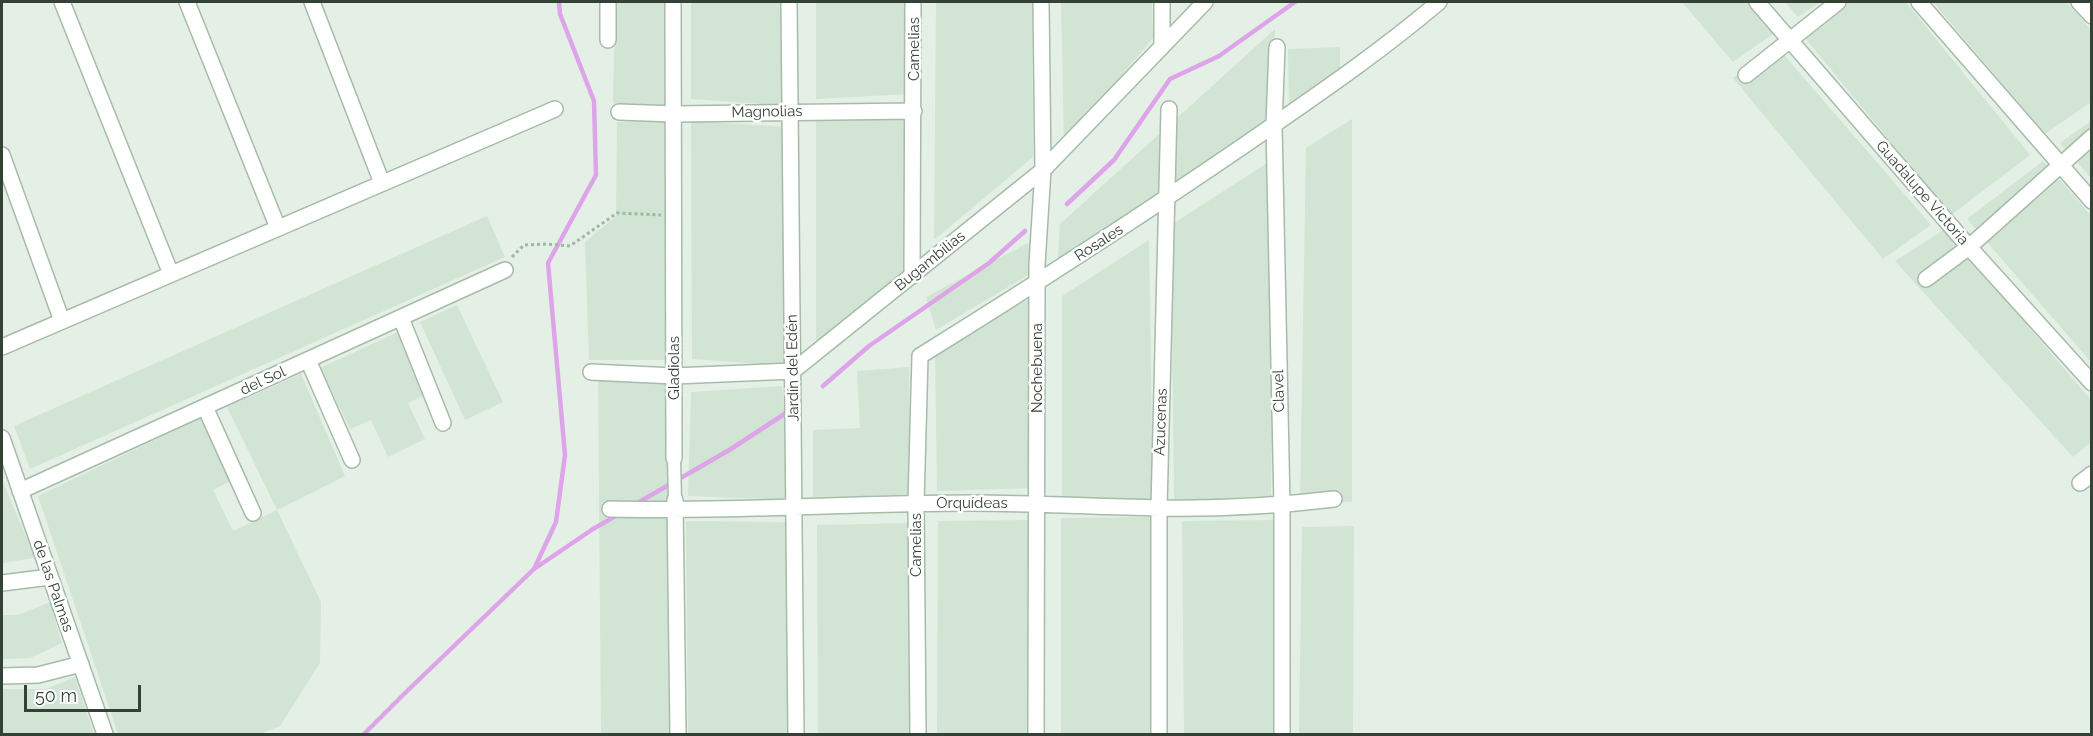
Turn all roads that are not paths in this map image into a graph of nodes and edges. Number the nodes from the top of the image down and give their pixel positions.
1 (62, 2) edge
2 (187, 2) edge
3 (312, 2) edge
4 (608, 2) edge
5 (674, 2) edge
6 (789, 2) edge
7 (913, 2) edge
8 (1041, 2) edge
9 (1162, 2) edge
10 (1205, 2) edge
11 (1439, 2) edge
12 (1757, 2) edge
13 (1838, 2) edge
14 (1919, 2) edge
15 (2079, 2) edge
16 (2091, 16) edge
17 (608, 40) dead end
18 (1790, 40) junction
19 (1162, 44) junction
20 (1276, 47) dead end
21 (1746, 75) dead end
22 (555, 108) dead end
23 (1169, 110) dead end
24 (914, 111) junction
25 (620, 112) dead end
26 (790, 112) junction
27 (675, 114) junction
28 (1274, 124) junction
29 (2091, 137) edge
30 (2, 155) edge
31 (2061, 165) junction
32 (1043, 170) junction
33 (382, 183) junction
34 (1168, 197) junction
35 (2091, 201) edge
36 (278, 228) junction
37 (1969, 247) junction
38 (505, 270) road end
39 (171, 274) junction
40 (912, 276) junction
41 (1926, 279) dead end
42 (1037, 283) junction
43 (401, 318) junction
44 (62, 321) junction
45 (2, 347) edge
46 (920, 356) joint
47 (308, 360) junction
48 (793, 371) junction
49 (591, 372) dead end
50 (674, 376) junction
51 (2091, 382) edge
52 (205, 407) junction
53 (443, 423) dead end
54 (2, 438) edge
55 (674, 458) joint
56 (352, 460) dead end
57 (7, 470) edge
58 (20, 491) junction
59 (1334, 499) dead end
60 (916, 503) junction
61 (1037, 503) junction
62 (674, 505) junction
63 (1282, 505) junction
64 (794, 507) junction
65 (1159, 508) junction
66 (610, 509) dead end
67 (253, 513) dead end
68 (50, 577) junction
69 (2, 584) edge
70 (81, 664) junction
71 (2, 676) edge
72 (105, 735) edge
73 (678, 735) edge
74 (796, 735) edge
75 (918, 735) edge
76 (1036, 735) edge
77 (1160, 735) edge
78 (1282, 735) edge

1 - 39 street
2 - 36 street
3 - 33 street
4 - 17 street
5 - 27 street, Gladiolas
6 - 26 street, Jardín del Edén
7 - 24 street, Camelias
8 - 32 street, Nochebuena
9 - 19 street
10 - 19 street, Bugambilias
11 - 28 street, Rosales
12 - 18 street, Guadalupe Victoria
13 - 18 street
14 - 31 street
15 - 16 street
18 - 21 street
18 - 37 street, Guadalupe Victoria
19 - 32 street, Bugambilias
20 - 28 street, Clavel
22 - 33 street
23 - 34 street, Azucenas
24 - 26 street, Magnolias
24 - 40 street, Camelias
25 - 27 street, Magnolias
26 - 27 street, Magnolias
26 - 48 street, Jardín del Edén
27 - 50 street, Gladiolas
28 - 34 street, Rosales
28 - 63 street, Clavel
29 - 31 street
30 - 44 street
31 - 35 street
31 - 37 street
32 - 40 street, Bugambilias
32 - 42 street, Nochebuena
33 - 36 street
34 - 42 street, Rosales
34 - 65 street, Azucenas
36 - 39 street
37 - 41 street
37 - 51 street, Guadalupe Victoria
38 - 43 street, del Sol
39 - 44 street
40 - 48 street, Bugambilias
42 - 46 street, Rosales
42 - 61 street, Nochebuena
43 - 47 street, del Sol
43 - 53 street
44 - 45 street
46 - 60 street, Camelias
47 - 52 street, del Sol
47 - 56 street
48 - 50 street
48 - 64 street, Jardín del Edén
49 - 50 street
50 - 55 street, Gladiolas
52 - 58 street, del Sol
52 - 67 street
54 - 57 street, de las Palmas
55 - 62 street, Gladiolas
57 - 58 street, de las Palmas
58 - 68 street, de las Palmas
59 - 63 street, Orquídeas
60 - 61 street, Orquídeas
60 - 64 street, Orquídeas
60 - 75 street, Camelias
61 - 65 street, Orquídeas
61 - 76 street, Nochebuena
62 - 64 street, Orquídeas
62 - 66 street, Orquídeas
62 - 73 street, Gladiolas
63 - 65 street, Orquídeas
63 - 78 street, Clavel
64 - 74 street, Jardín del Edén
65 - 77 street, Azucenas
68 - 69 street
68 - 70 street, de las Palmas
70 - 71 street
70 - 72 street, de las Palmas

